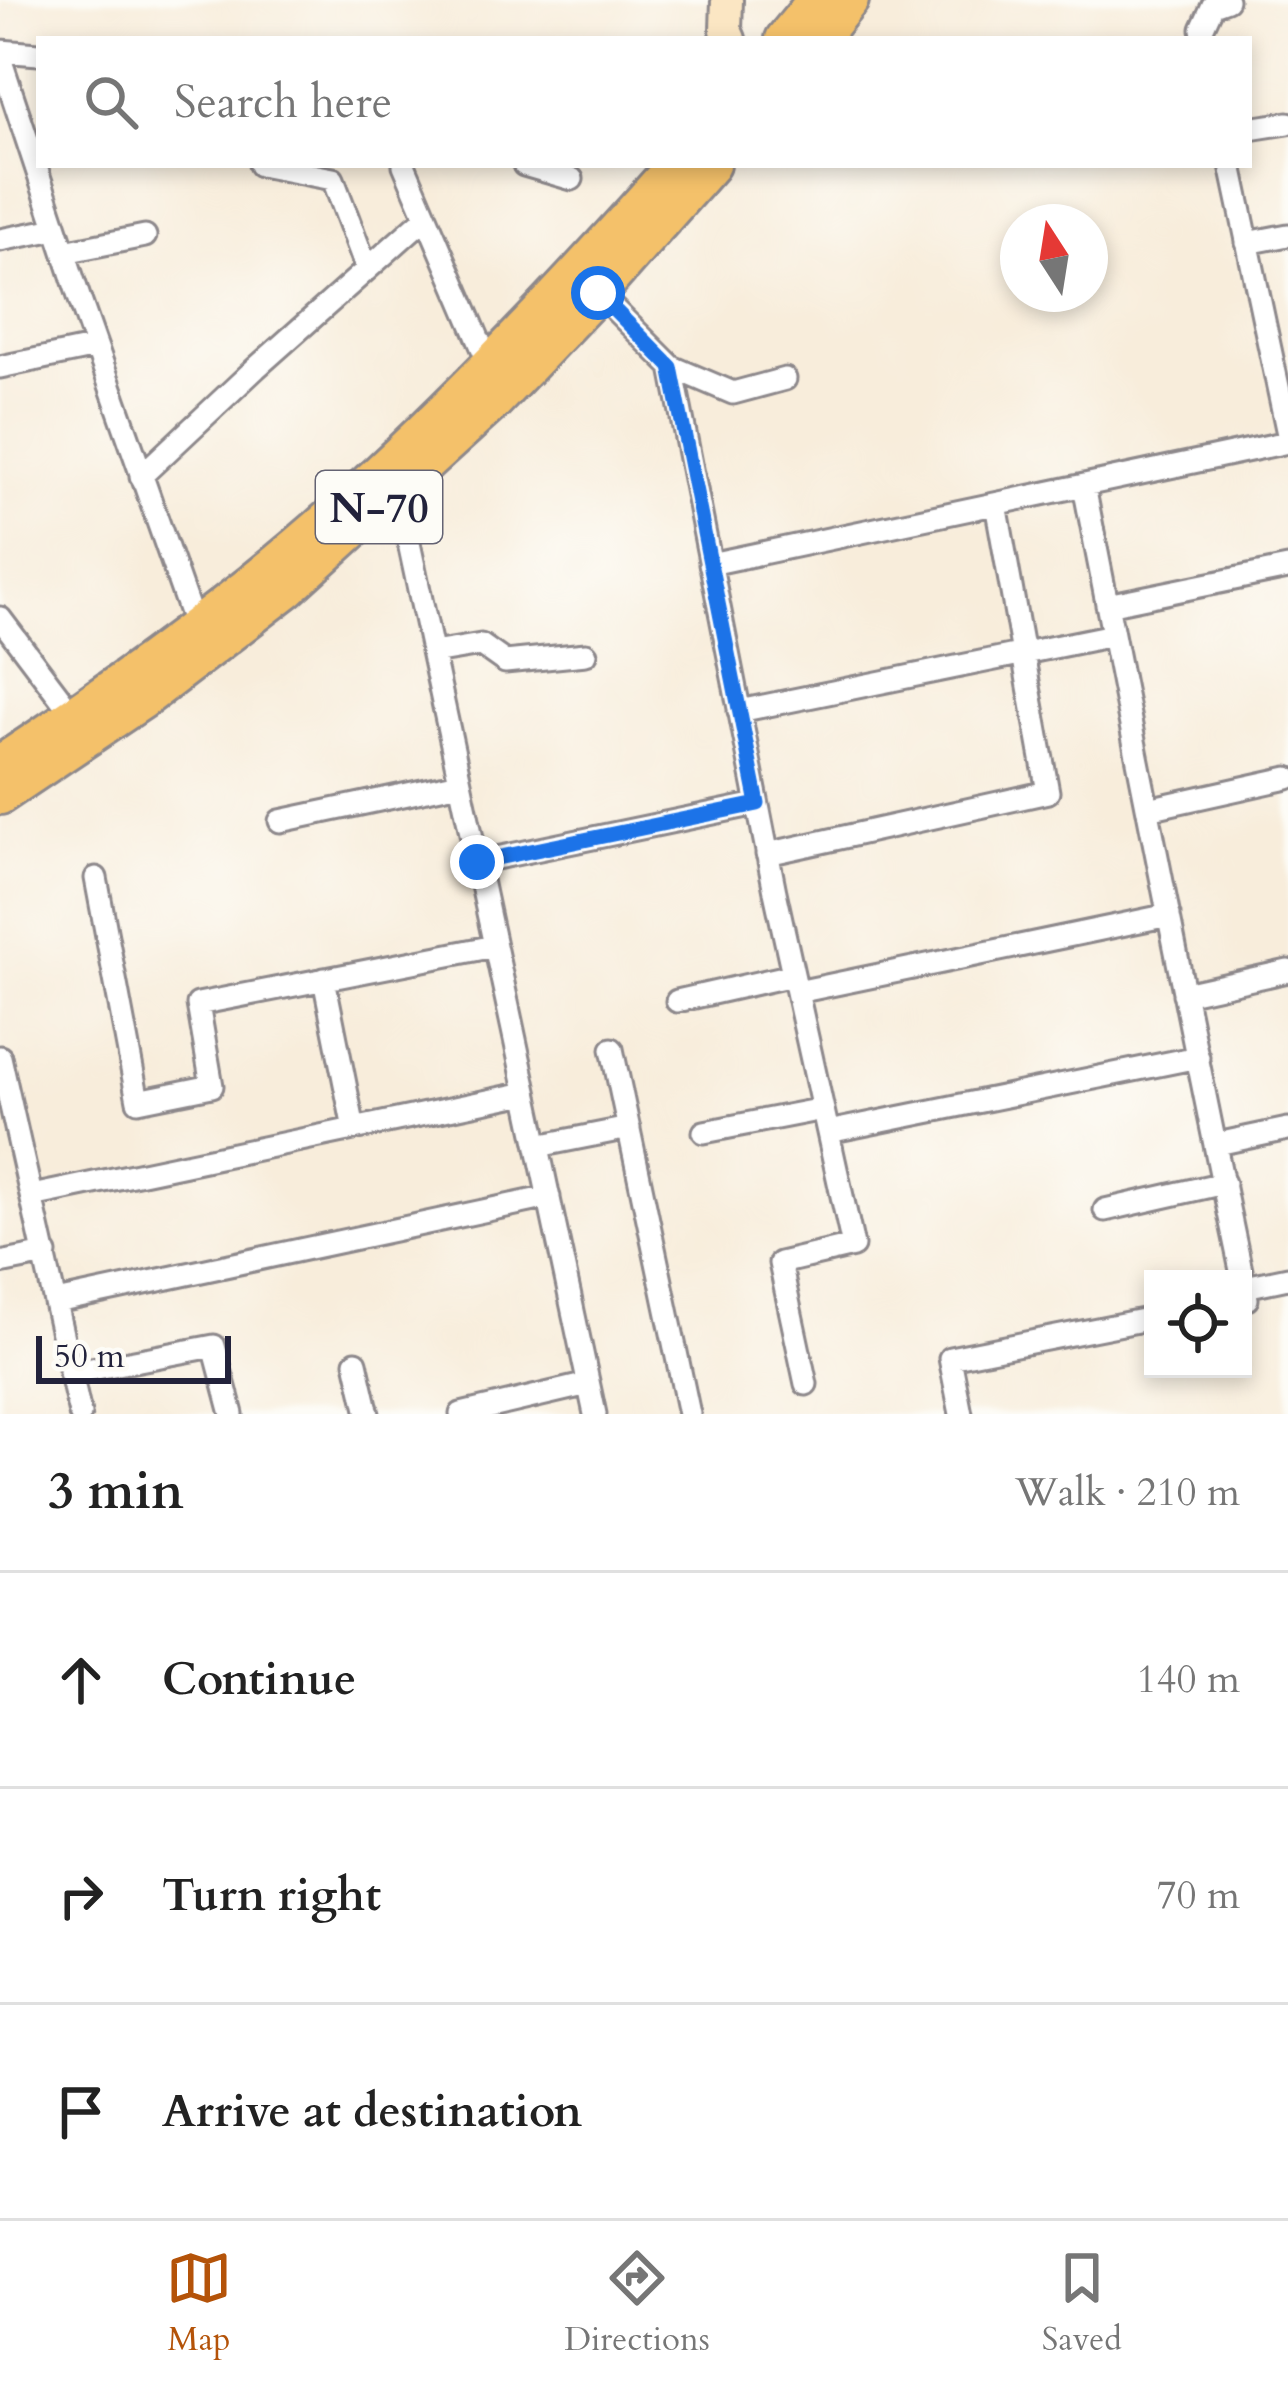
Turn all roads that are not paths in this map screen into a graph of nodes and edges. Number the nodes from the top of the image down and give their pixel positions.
1 (727, 0) edge
2 (816, 0) edge
3 (850, 0) edge
4 (1227, 0) edge
5 (729, 36) edge
6 (786, 36) edge
7 (821, 36) edge
8 (1203, 36) edge
9 (36, 54) edge
10 (0, 55) edge
11 (8, 111) edge
12 (1288, 123) edge
13 (1252, 129) edge
14 (275, 168) edge
15 (405, 168) edge
16 (534, 168) edge
17 (672, 168) edge
18 (708, 168) edge
19 (1232, 168) edge
20 (572, 179) dead end
21 (426, 217) junction
22 (56, 230) junction
23 (1288, 235) edge
24 (145, 236) dead end
25 (0, 240) edge
26 (1247, 243) junction
27 (64, 252) junction
28 (367, 269) junction
29 (598, 293) junction
30 (96, 347) junction
31 (490, 366) junction
32 (0, 367) edge
33 (671, 367) junction
34 (784, 379) dead end
35 (1288, 438) edge
36 (142, 476) junction
37 (1084, 486) junction
38 (383, 503) junction
39 (996, 504) junction
40 (710, 564) junction
41 (1288, 568) edge
42 (279, 578) junction
43 (1107, 605) junction
44 (0, 618) edge
45 (195, 626) junction
46 (1113, 635) junction
47 (433, 653) junction
48 (586, 654) dead end
49 (1023, 654) junction
50 (739, 711) junction
51 (74, 716) junction
52 (0, 764) edge
53 (1288, 778) edge
54 (460, 783) junction
55 (0, 796) edge
56 (758, 804) junction
57 (1148, 809) junction
58 (280, 821) dead end
59 (767, 854) junction
60 (477, 862) junction
61 (96, 878) dead end
62 (1169, 915) junction
63 (495, 946) junction
64 (1288, 971) edge
65 (324, 980) junction
66 (795, 984) junction
67 (1184, 994) junction
68 (676, 1001) dead end
69 (612, 1049) dead end
70 (0, 1057) edge
71 (1198, 1057) junction
72 (3, 1084) edge
73 (526, 1093) junction
74 (826, 1120) junction
75 (629, 1128) junction
76 (354, 1129) junction
77 (1288, 1129) edge
78 (704, 1132) dead end
79 (1217, 1144) junction
80 (538, 1146) junction
81 (1224, 1183) junction
82 (32, 1196) junction
83 (548, 1197) junction
84 (1105, 1210) dead end
85 (46, 1255) junction
86 (0, 1264) edge
87 (1240, 1270) edge
88 (1288, 1278) edge
89 (1252, 1290) edge
90 (56, 1302) junction
91 (1144, 1320) edge
92 (356, 1362) dead end
93 (70, 1373) junction
94 (588, 1384) junction
95 (806, 1384) dead end
96 (80, 1414) edge
97 (232, 1414) edge
98 (368, 1414) edge
99 (461, 1414) edge
100 (595, 1414) edge
101 (689, 1414) edge
102 (961, 1414) edge

1 - 5 main road
2 - 6 highway
3 - 7 highway
4 - 8 street
9 - 10 street
10 - 11 street
11 - 22 street
12 - 13 street
14 - 28 street
15 - 21 street
16 - 20 street
17 - 31 highway, N-70
18 - 29 highway, N-70
19 - 26 street
21 - 28 street
21 - 31 street
22 - 25 street
22 - 27 street
23 - 26 street
24 - 27 street
26 - 35 street
27 - 30 street
28 - 36 street
29 - 33 street
29 - 38 highway, N-70
30 - 32 street
30 - 36 street
31 - 42 highway, N-70
33 - 34 street
33 - 40 street
35 - 37 street
36 - 45 street
37 - 39 street
37 - 43 street
38 - 42 highway, N-70
38 - 47 street
39 - 40 street
39 - 49 street
40 - 50 street
41 - 43 street
42 - 45 highway, N-70
42 - 55 highway, N-70
43 - 46 street
44 - 51 street
45 - 51 highway, N-70
46 - 49 street
46 - 57 street
47 - 48 street
47 - 54 street
49 - 50 street
49 - 59 street
50 - 56 street
51 - 52 highway, N-70
53 - 57 street
54 - 58 street
54 - 60 street
56 - 59 street
56 - 60 street
57 - 62 street
59 - 66 street
60 - 63 street
61 - 65 street
62 - 66 street
62 - 67 street
63 - 65 street
63 - 73 street
64 - 67 street
65 - 76 street
66 - 68 street
66 - 74 street
67 - 71 street
69 - 75 street
70 - 72 street
71 - 74 street
71 - 79 street
72 - 82 street
73 - 76 street
73 - 80 street
74 - 78 street
74 - 95 street
75 - 80 street
75 - 101 street
76 - 82 street
77 - 79 street
79 - 81 street
80 - 83 street
81 - 84 street
81 - 87 street
82 - 85 street
83 - 90 street
83 - 94 street
85 - 86 street
85 - 90 street
88 - 89 street
90 - 93 street
91 - 102 street
92 - 98 street
93 - 96 street
93 - 97 street
94 - 99 street
94 - 100 street

